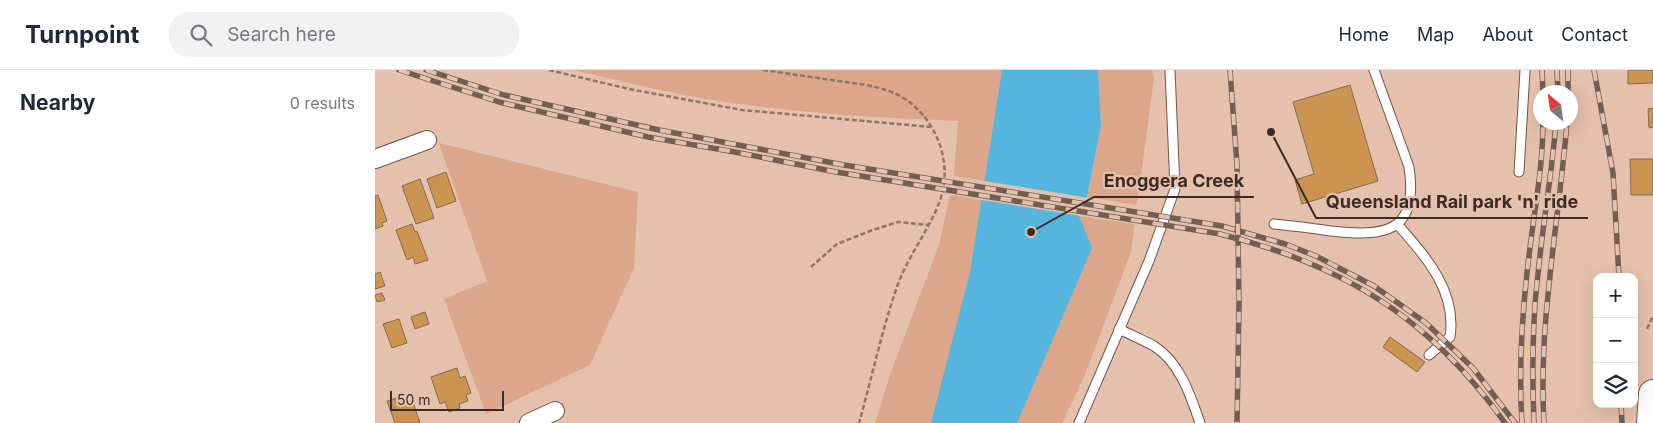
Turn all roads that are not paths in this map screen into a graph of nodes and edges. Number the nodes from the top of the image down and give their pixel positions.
1 (1170, 70) edge
2 (1525, 70) edge
3 (1375, 72) edge
4 (427, 140) dead end
5 (375, 158) edge
6 (1519, 172) dead end
7 (1274, 224) dead end
8 (1398, 225) junction
9 (1119, 329) junction
10 (1429, 356) dead end
11 (1653, 394) edge
12 (555, 410) dead end
13 (1197, 422) edge
14 (529, 423) edge
15 (1079, 423) edge
16 (1651, 423) edge

1 - 9 lane
2 - 6 lane
3 - 8 lane
4 - 5 street
7 - 8 lane
8 - 10 lane
9 - 13 lane
9 - 15 lane
11 - 16 highway
12 - 14 street

